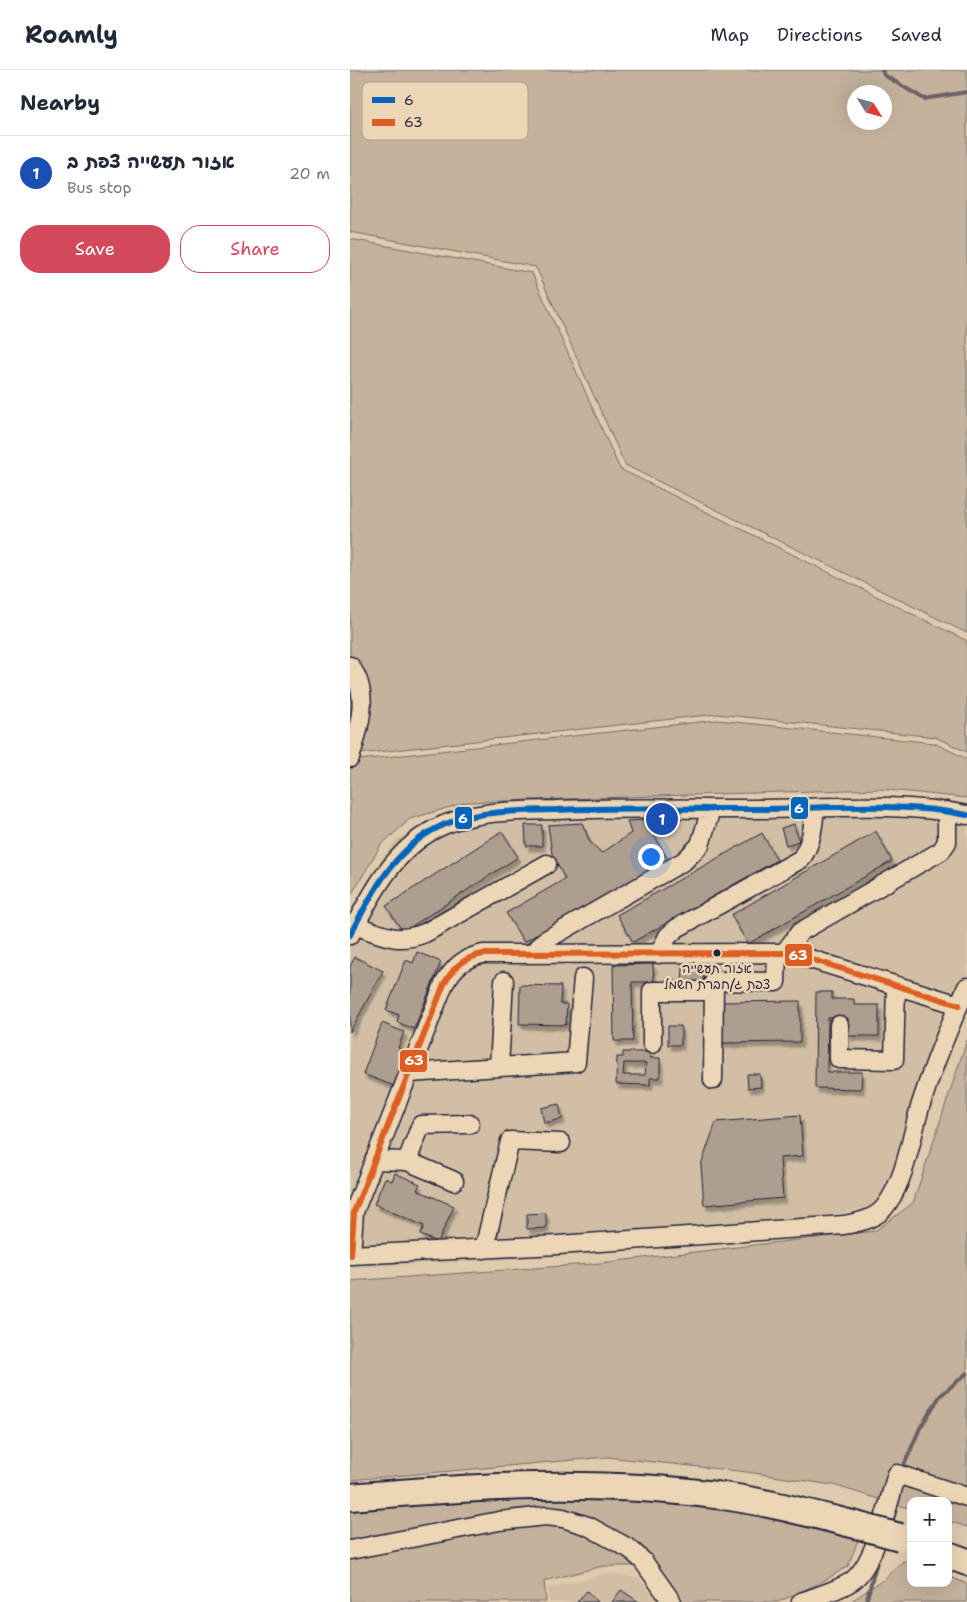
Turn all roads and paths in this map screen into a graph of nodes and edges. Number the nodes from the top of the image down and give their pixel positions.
1 (350, 666) edge
2 (350, 758) edge
3 (815, 808) junction
4 (711, 809) junction
5 (947, 811) junction
6 (967, 815) edge
7 (547, 864) dead end
8 (353, 930) edge
9 (780, 953) junction
10 (532, 954) junction
11 (659, 954) junction
12 (583, 978) dead end
13 (504, 981) dead end
14 (896, 987) junction
15 (967, 987) edge
16 (714, 991) junction
17 (959, 1005) junction
18 (839, 1025) dead end
19 (652, 1044) dead end
20 (499, 1067) junction
21 (409, 1073) junction
22 (713, 1080) dead end
23 (470, 1124) dead end
24 (561, 1142) dead end
25 (374, 1160) junction
26 (407, 1161) junction
27 (454, 1181) dead end
28 (484, 1249) junction
29 (351, 1255) edge
30 (350, 1497) edge
31 (967, 1497) edge
32 (905, 1539) edge
33 (350, 1550) edge
34 (952, 1556) edge
35 (967, 1562) edge
36 (672, 1602) edge
37 (801, 1602) edge

1 - 2 street
3 - 4 street
3 - 5 street
3 - 11 street
4 - 8 street
4 - 10 street
5 - 6 street
5 - 9 street
7 - 8 street
9 - 11 street
9 - 14 street
9 - 16 street
10 - 11 street
10 - 21 street
12 - 20 street
13 - 20 street
14 - 17 street
14 - 18 street
15 - 17 street
16 - 19 street
16 - 22 street
17 - 28 street
20 - 21 street
21 - 25 street
23 - 26 street
24 - 28 street
25 - 26 street
25 - 29 street
26 - 27 street
28 - 29 street
30 - 32 highway, bridge
31 - 37 street
33 - 36 street
34 - 35 highway

